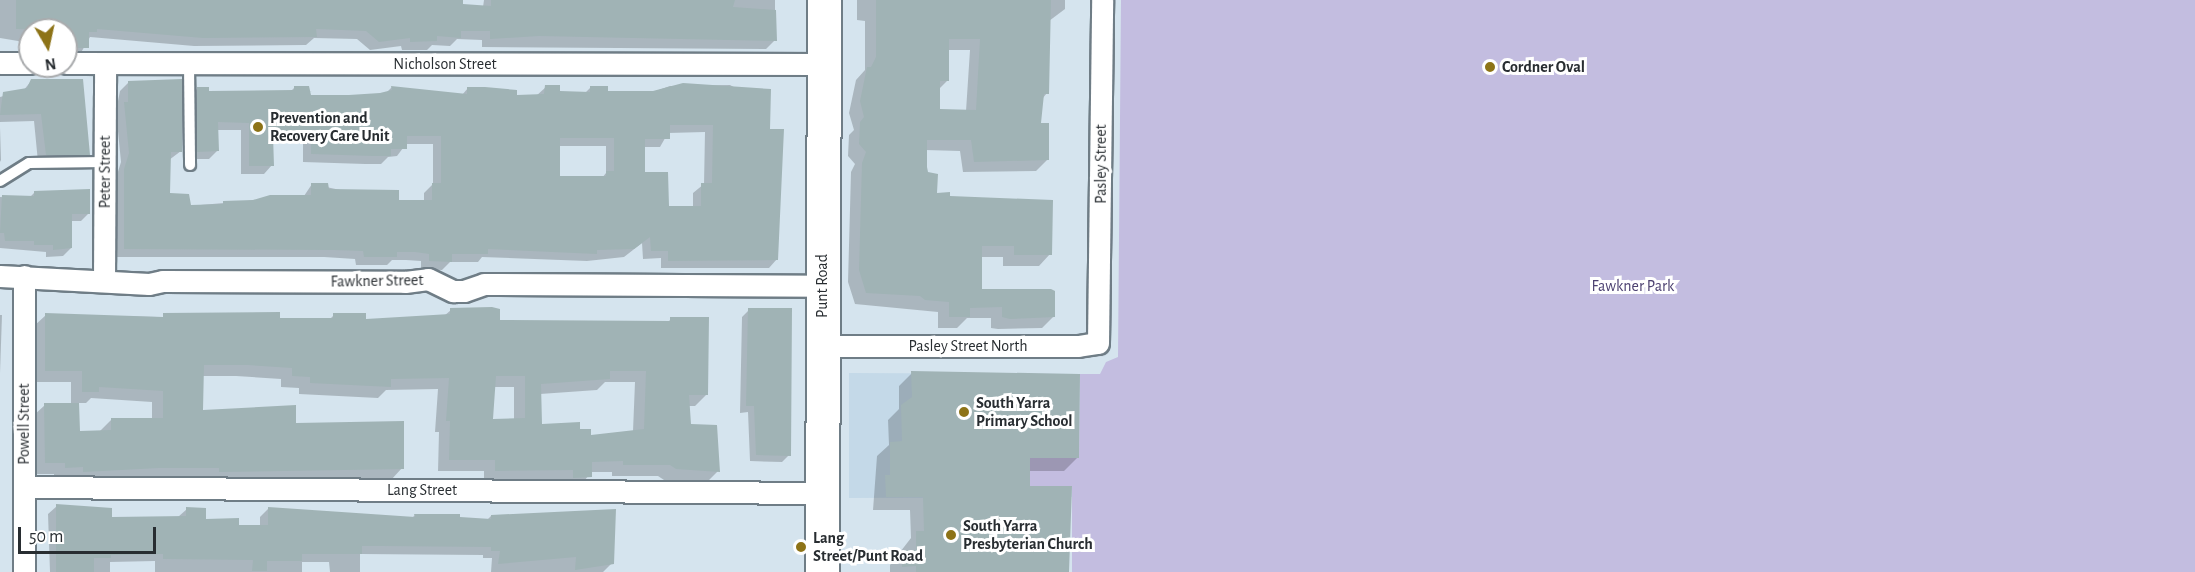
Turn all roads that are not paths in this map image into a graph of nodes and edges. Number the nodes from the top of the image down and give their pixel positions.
1 (824, 0) edge
2 (1102, 0) edge
3 (0, 63) edge
4 (18, 63) edge
5 (78, 63) edge
6 (105, 64) junction
7 (189, 64) junction
8 (824, 64) junction
9 (105, 162) junction
10 (190, 165) dead end
11 (0, 181) edge
12 (0, 276) edge
13 (24, 276) junction
14 (104, 280) junction
15 (822, 286) junction
16 (1100, 328) joint
17 (822, 346) junction
18 (24, 487) junction
19 (821, 493) junction
20 (24, 572) edge
21 (822, 572) edge

1 - 8 highway, Punt Road
2 - 16 street, Pasley Street
3 - 4 street
5 - 6 street, Nicholson Street
6 - 7 street, Nicholson Street
6 - 9 street, Peter Street
7 - 8 street, Nicholson Street
7 - 10 lane
8 - 15 highway, Punt Road
9 - 11 lane
9 - 14 street, Peter Street
12 - 13 street, Fawkner Street
13 - 14 street, Fawkner Street
13 - 18 street, Powell Street
14 - 15 street, Fawkner Street
15 - 17 highway, Punt Road
16 - 17 street, Pasley Street North
17 - 19 highway, Punt Road
18 - 19 street, Lang Street
18 - 20 street, Powell Street
19 - 21 highway, Punt Road

